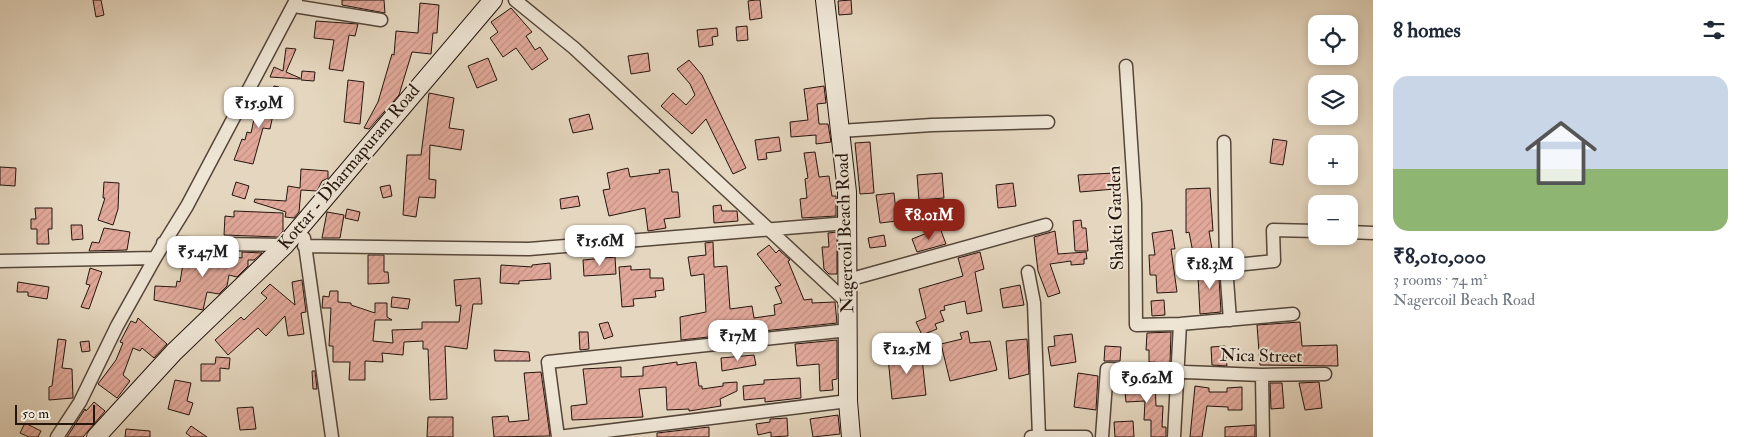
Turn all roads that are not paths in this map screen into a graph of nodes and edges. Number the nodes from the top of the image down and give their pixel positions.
1 (515, 0) edge
2 (825, 0) edge
3 (295, 3) edge
4 (484, 3) edge
5 (381, 20) dead end
6 (1126, 66) dead end
7 (1048, 122) dead end
8 (840, 131) junction
9 (1224, 142) dead end
10 (304, 221) junction
11 (847, 224) junction
12 (1046, 225) dead end
13 (771, 231) junction
14 (1308, 232) edge
15 (1358, 232) edge
16 (1373, 233) edge
17 (163, 243) junction
18 (285, 245) junction
19 (304, 246) junction
20 (155, 258) junction
21 (0, 261) edge
22 (1226, 266) junction
23 (1028, 272) dead end
24 (848, 280) junction
25 (849, 304) junction
26 (1292, 314) dead end
27 (1230, 320) junction
28 (1180, 324) junction
29 (849, 330) junction
30 (1178, 372) junction
31 (1325, 374) dead end
32 (1262, 375) junction
33 (848, 401) junction
34 (57, 437) edge
35 (96, 437) edge
36 (332, 437) edge
37 (850, 437) edge
38 (1036, 437) edge
39 (1086, 437) edge
40 (1102, 437) edge
41 (1174, 437) edge
42 (1263, 437) edge

1 - 13 street
2 - 8 main road, Nagercoil Beach Road
3 - 5 street
3 - 17 street
4 - 10 main road, Kottar - Dharmapuram Road
6 - 28 street, Shakti Garden
7 - 8 street
8 - 11 main road, Nagercoil Beach Road
9 - 22 street
10 - 18 main road, Kottar - Dharmapuram Road
10 - 19 street
11 - 13 street
11 - 24 main road, Nagercoil Beach Road
12 - 24 street
13 - 19 street
13 - 25 street
14 - 22 street
15 - 16 street
17 - 18 street
17 - 20 street
18 - 35 main road, Kottar - Dharmapuram Road
19 - 36 street
20 - 21 street
20 - 34 street
22 - 27 street
23 - 38 street
24 - 25 main road, Nagercoil Beach Road
25 - 29 main road, Nagercoil Beach Road
26 - 27 street
27 - 28 street
28 - 30 street
29 - 33 main road, Nagercoil Beach Road
29 - 33 street
30 - 32 street, Nica Street
30 - 40 street, Nica Street
30 - 41 street
31 - 32 street, Nica Street
32 - 42 street
33 - 37 main road, Nagercoil Beach Road
38 - 39 street

